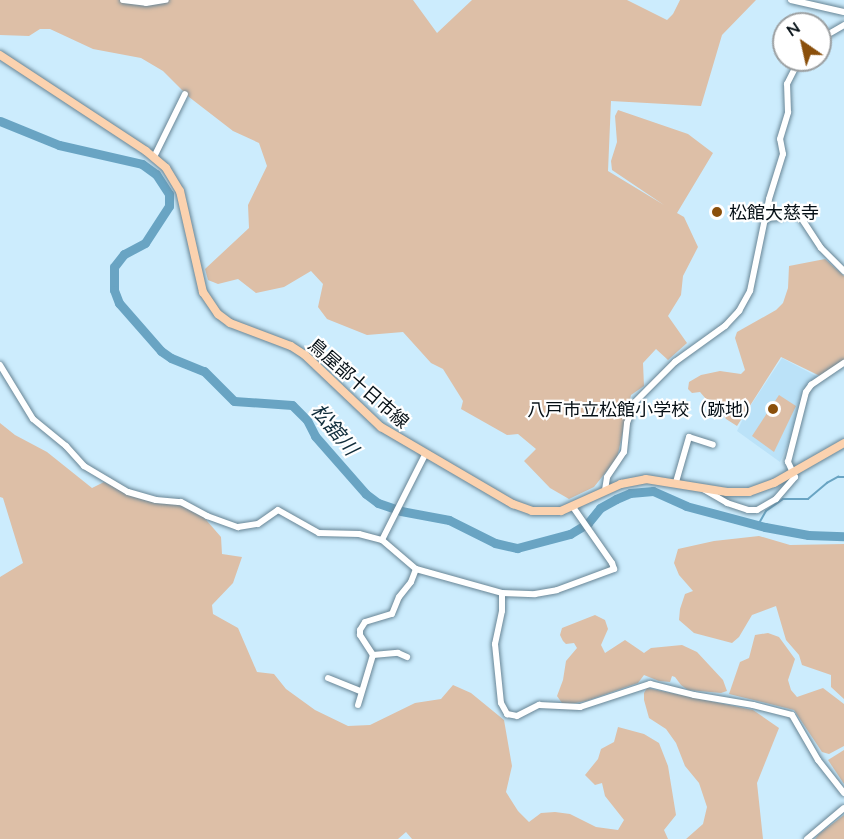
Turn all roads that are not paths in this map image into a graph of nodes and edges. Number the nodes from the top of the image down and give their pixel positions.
1 (123, 0) edge
2 (166, 0) edge
3 (791, 0) edge
4 (844, 12) edge
5 (0, 55) edge
6 (793, 72) edge
7 (185, 94) dead end
8 (154, 157) junction
9 (766, 218) junction
10 (844, 272) edge
11 (844, 363) edge
12 (0, 365) edge
13 (844, 443) edge
14 (713, 445) dead end
15 (425, 455) junction
16 (793, 471) junction
17 (676, 482) junction
18 (700, 487) junction
19 (605, 490) junction
20 (573, 507) junction
21 (382, 540) junction
22 (416, 569) junction
23 (502, 593) junction
24 (373, 655) junction
25 (407, 657) dead end
26 (328, 678) dead end
27 (362, 691) junction
28 (358, 705) dead end
29 (844, 793) edge
30 (844, 808) edge
31 (807, 839) edge

1 - 2 street
3 - 4 street
5 - 8 main road, 鳥屋部十日市線
6 - 9 street
7 - 8 street
8 - 15 main road, 鳥屋部十日市線
9 - 10 street
9 - 19 street
11 - 16 street
12 - 21 street
13 - 16 main road, 鳥屋部十日市線
14 - 17 street
15 - 20 main road, 鳥屋部十日市線
15 - 21 street
16 - 18 main road, 鳥屋部十日市線
16 - 18 street
17 - 18 main road, 鳥屋部十日市線
17 - 19 main road, 鳥屋部十日市線
19 - 20 main road, 鳥屋部十日市線
20 - 23 street
21 - 22 street
22 - 23 street
22 - 24 street
23 - 29 street
24 - 25 street
24 - 27 street
26 - 27 street
27 - 28 street
30 - 31 street

